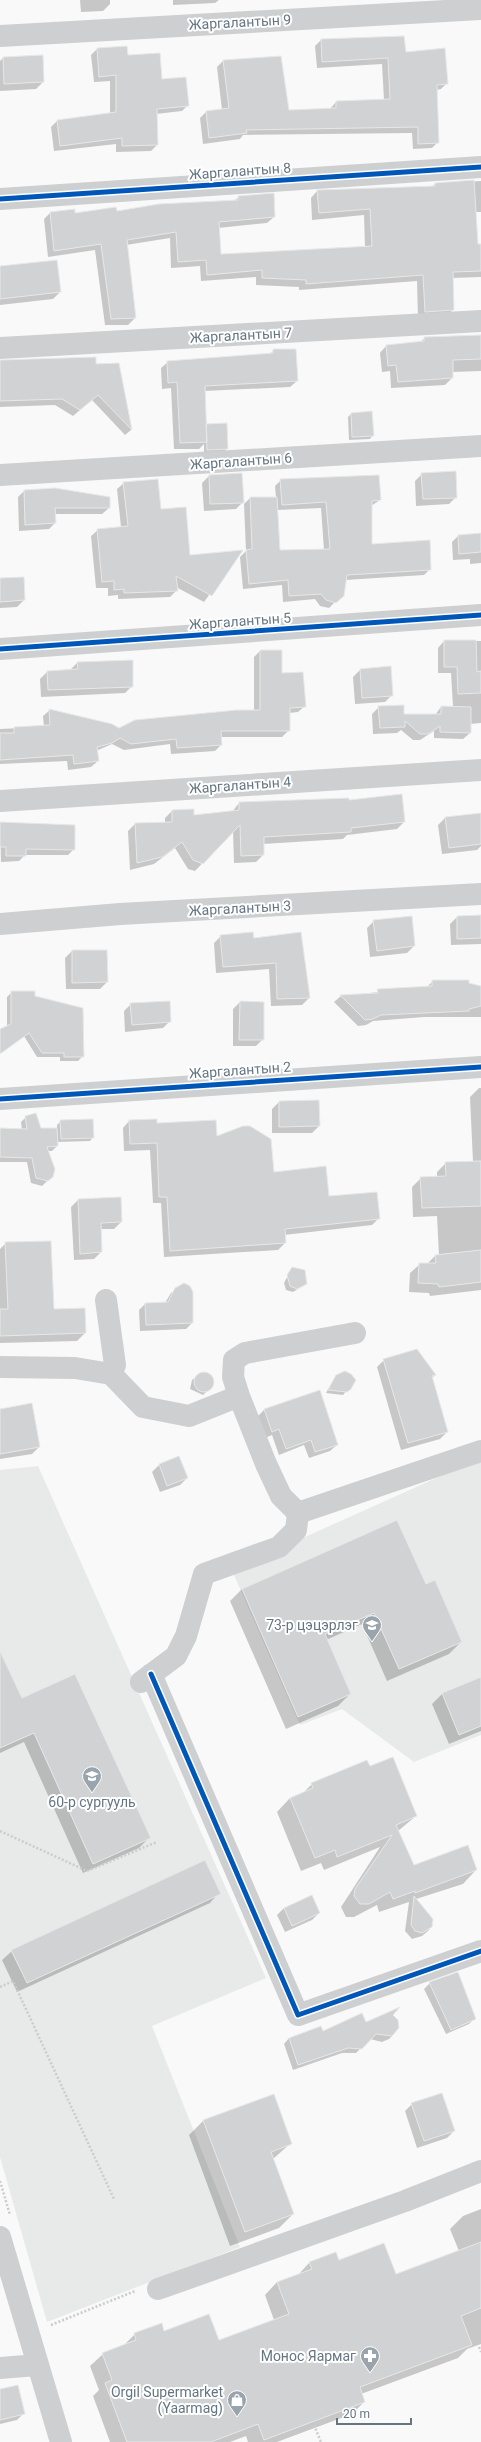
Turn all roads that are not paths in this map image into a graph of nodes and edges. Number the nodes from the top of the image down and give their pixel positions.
1 (481, 9) edge
2 (0, 36) edge
3 (481, 167) edge
4 (0, 198) edge
5 (481, 321) edge
6 (0, 348) edge
7 (481, 446) edge
8 (0, 475) edge
9 (481, 615) edge
10 (0, 649) edge
11 (481, 770) edge
12 (0, 800) edge
13 (481, 894) edge
14 (0, 924) edge
15 (481, 1067) edge
16 (0, 1099) edge
17 (106, 1300) dead end
18 (355, 1333) dead end
19 (0, 1366) edge
20 (110, 1374) junction
21 (239, 1396) junction
22 (481, 1451) edge
23 (298, 1514) junction
24 (481, 1951) edge
25 (481, 2171) edge
26 (0, 2237) edge
27 (148, 2289) road end
28 (37, 2365) junction
29 (0, 2368) edge
30 (61, 2442) edge

1 - 2 street, Жаргалантын 9
3 - 4 street, Жаргалантын 8
5 - 6 street, Жаргалантын 7
7 - 8 street, Жаргалантын 6
9 - 10 street, Жаргалантын 5
11 - 12 street, Жаргалантын 4
13 - 14 street, Жаргалантын 3
15 - 16 street, Жаргалантын 2
17 - 20 street
18 - 21 street
19 - 20 street
20 - 21 street
21 - 23 street
22 - 23 street
23 - 24 street
25 - 27 street
26 - 28 street
28 - 29 street
28 - 30 street

